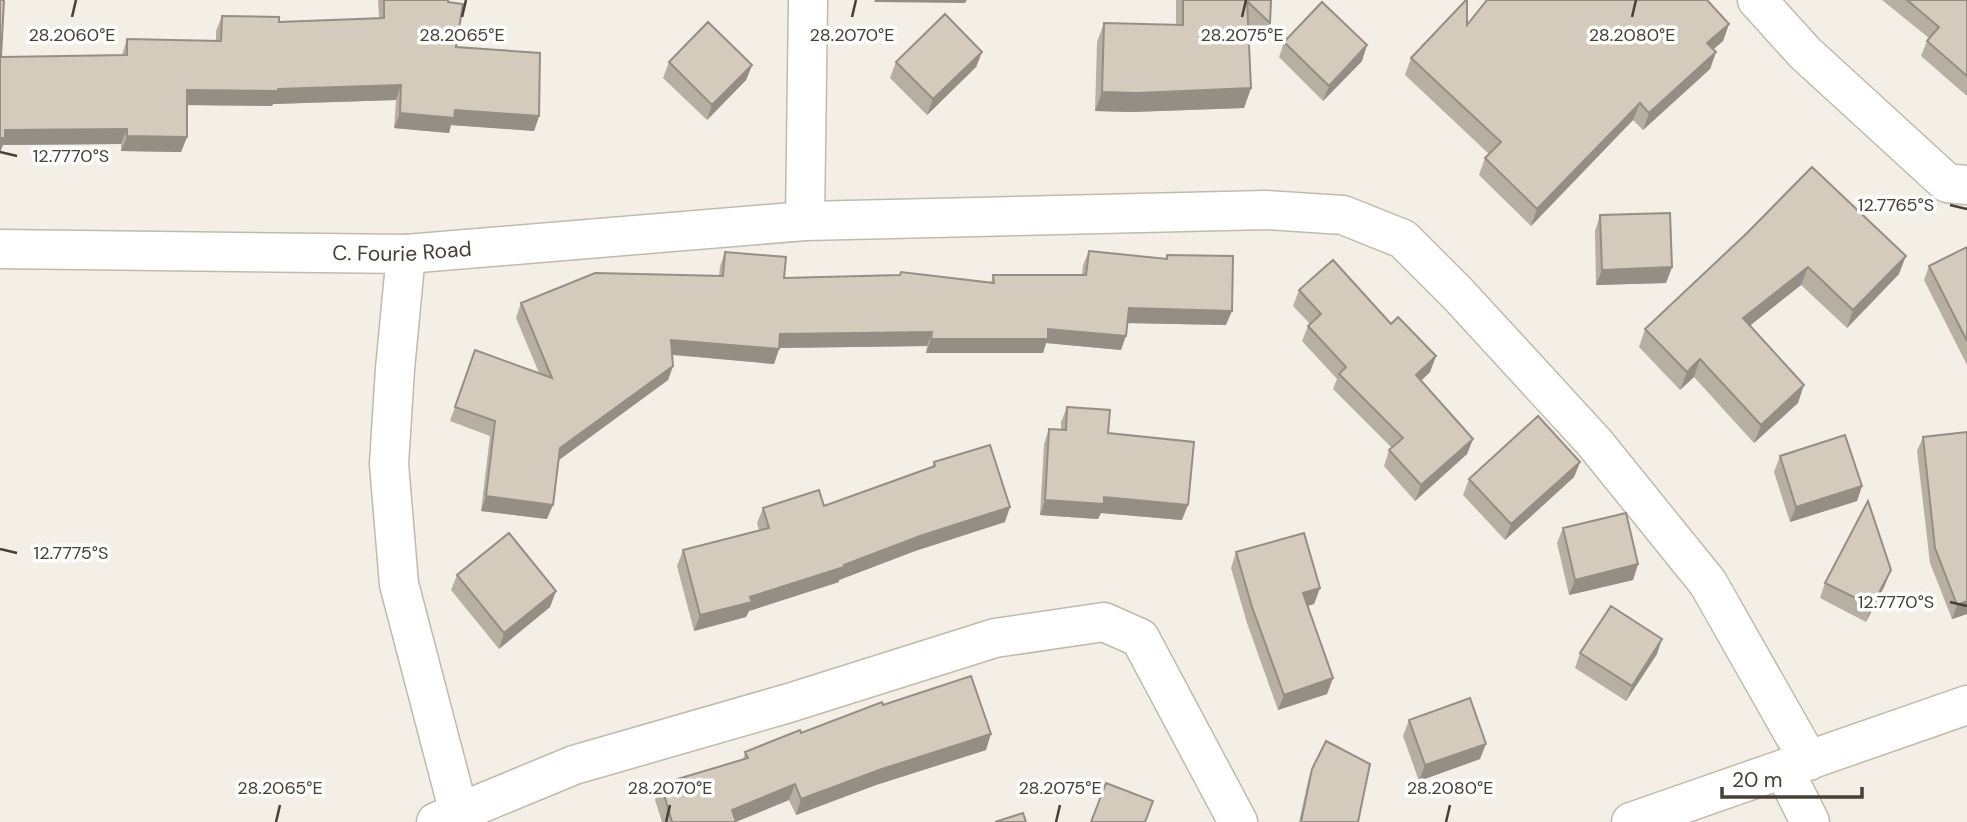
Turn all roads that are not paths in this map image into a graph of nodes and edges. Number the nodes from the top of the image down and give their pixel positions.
1 (808, 0) edge
2 (1757, 0) edge
3 (1967, 185) edge
4 (805, 221) junction
5 (0, 249) edge
6 (406, 254) junction
7 (1967, 705) edge
8 (1796, 765) junction
9 (447, 817) edge
10 (1238, 822) edge
11 (1630, 822) edge
12 (1810, 822) edge

1 - 4 street
2 - 3 street
4 - 6 street, C. Fourie Road
4 - 8 street, C. Fourie Road
5 - 6 street, C. Fourie Road
6 - 9 street
7 - 8 street
8 - 11 street
8 - 12 street, C. Fourie Road
9 - 10 street

